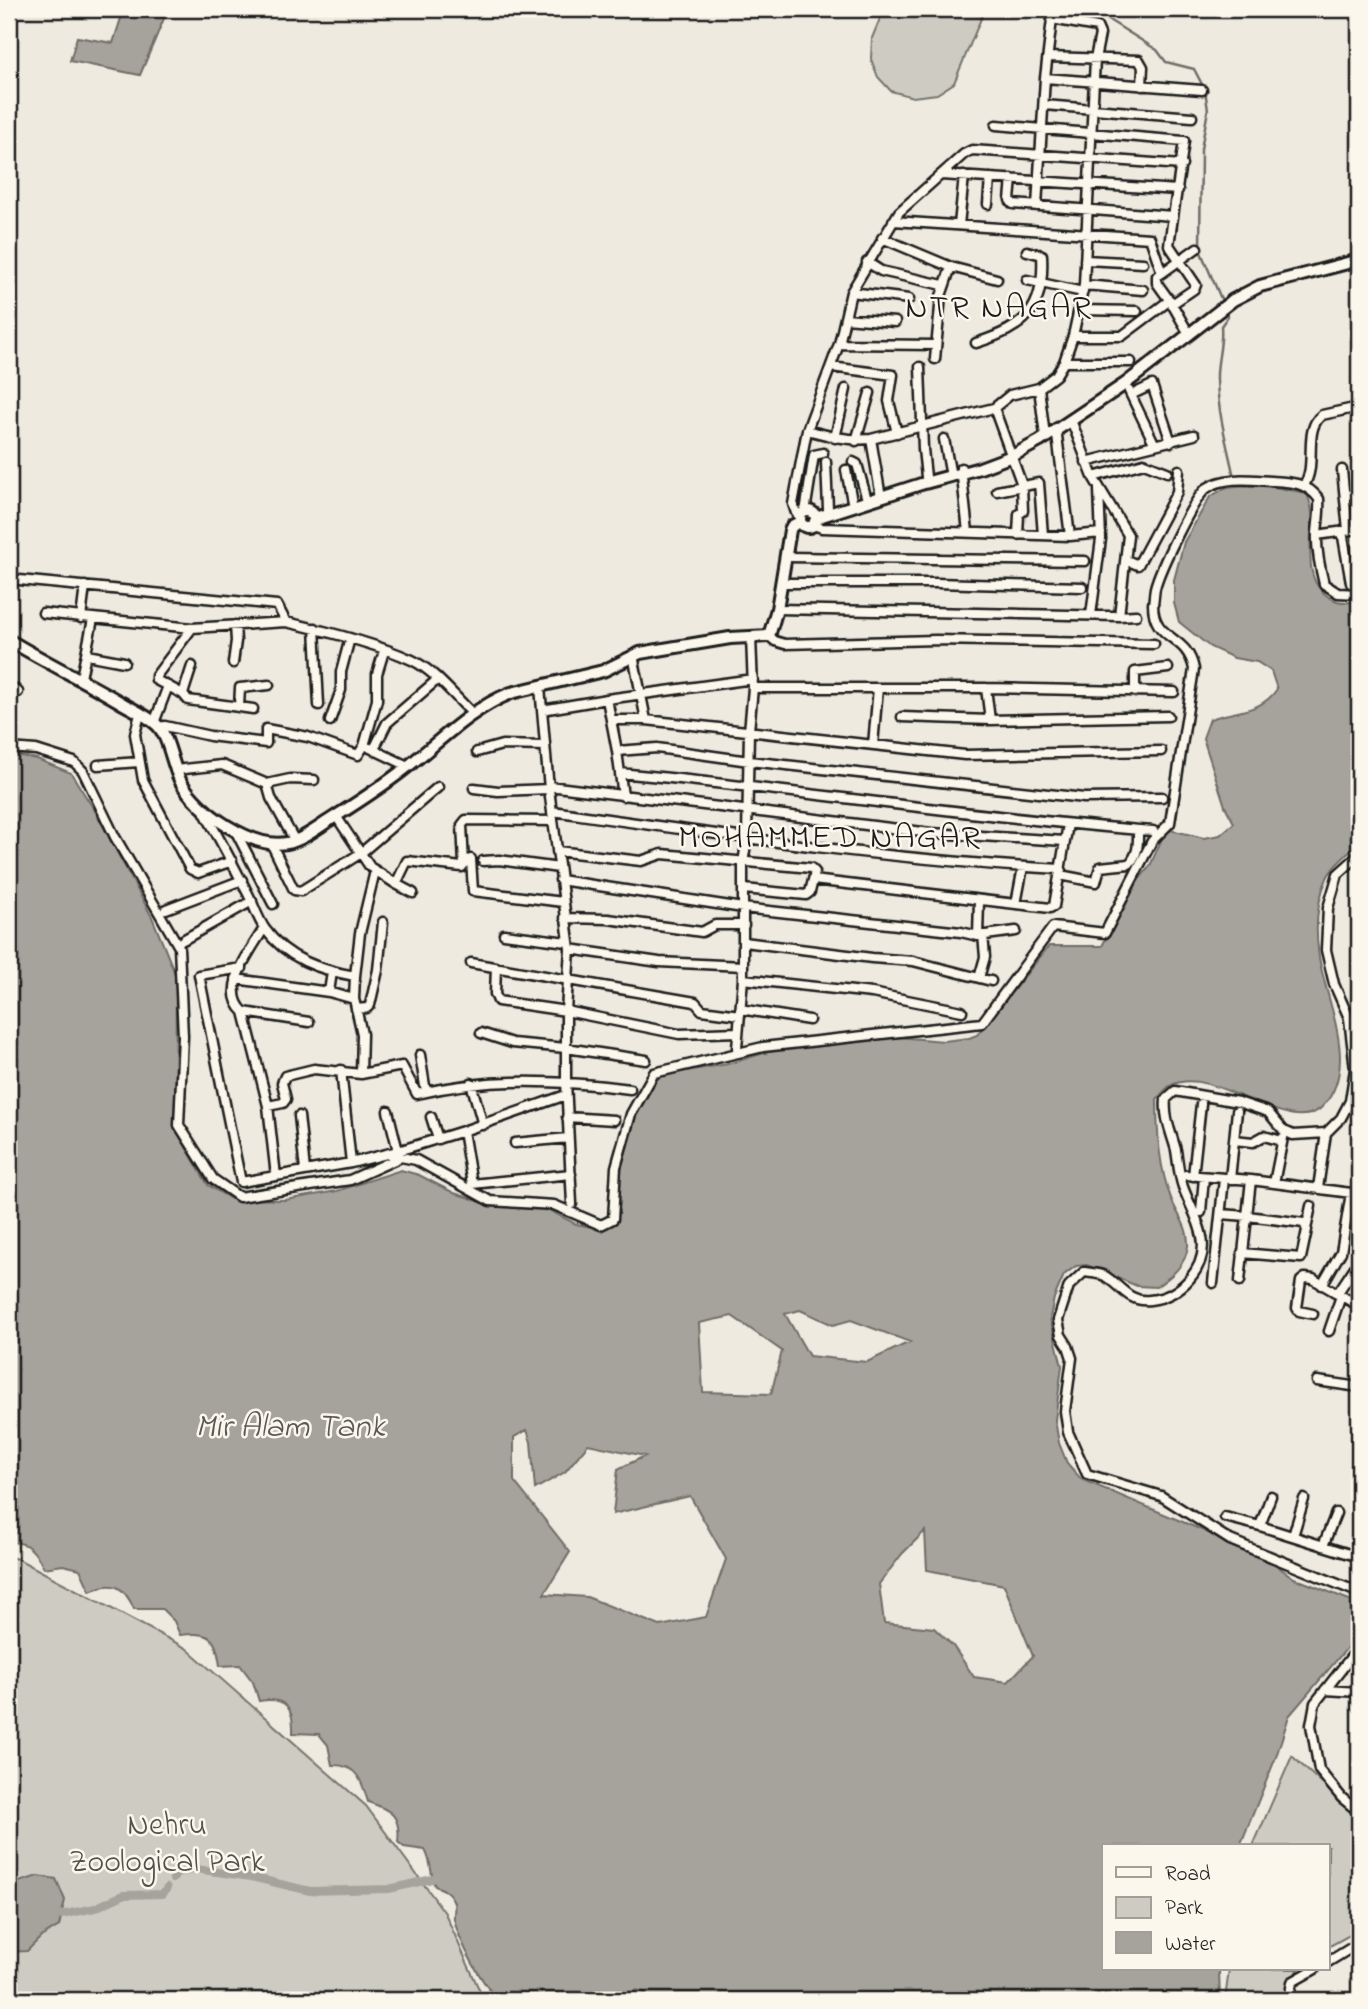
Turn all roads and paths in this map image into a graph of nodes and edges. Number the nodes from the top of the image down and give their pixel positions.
1 (1048, 57) junction
2 (1095, 59) junction
3 (1045, 78) junction
4 (1094, 83) junction
5 (1142, 86) junction
6 (1202, 90) dead end
7 (1044, 105) junction
8 (1093, 109) junction
9 (1192, 117) dead end
10 (996, 125) dead end
11 (1042, 129) junction
12 (1092, 133) junction
13 (1040, 154) junction
14 (1090, 159) junction
15 (1182, 165) junction
16 (941, 175) junction
17 (964, 176) junction
18 (990, 177) junction
19 (1012, 179) junction
20 (1039, 180) junction
21 (1089, 184) junction
22 (1178, 190) junction
23 (988, 204) dead end
24 (1037, 206) junction
25 (1087, 210) junction
26 (1173, 216) junction
27 (892, 221) junction
28 (960, 225) junction
29 (1086, 234) junction
30 (882, 238) junction
31 (1197, 248) dead end
32 (1027, 251) dead end
33 (1180, 259) junction
34 (1085, 260) junction
35 (1359, 260) edge
36 (867, 262) junction
37 (1143, 263) dead end
38 (951, 267) junction
39 (1162, 273) junction
40 (997, 279) dead end
41 (1027, 280) dead end
42 (1040, 282) junction
43 (943, 285) junction
44 (1083, 288) junction
45 (1143, 290) dead end
46 (851, 292) junction
47 (909, 299) dead end
48 (1171, 302) junction
49 (1080, 310) junction
50 (1137, 311) dead end
51 (845, 318) junction
52 (895, 321) dead end
53 (1189, 334) junction
54 (1073, 336) junction
55 (976, 343) dead end
56 (839, 344) junction
57 (936, 345) junction
58 (935, 359) dead end
59 (1065, 362) junction
60 (1131, 362) dead end
61 (831, 367) junction
62 (920, 367) dead end
63 (905, 374) dead end
64 (893, 375) junction
65 (1125, 384) junction
66 (1040, 388) junction
67 (846, 389) dead end
68 (870, 393) dead end
69 (1131, 395) junction
70 (1359, 407) edge
71 (994, 408) junction
72 (1071, 420) junction
73 (923, 426) junction
74 (1056, 428) junction
75 (807, 430) junction
76 (897, 433) junction
77 (1194, 435) dead end
78 (1045, 436) junction
79 (835, 438) junction
80 (871, 439) junction
81 (944, 439) dead end
82 (856, 440) junction
83 (1171, 442) junction
84 (1155, 445) junction
85 (1011, 454) junction
86 (853, 462) dead end
87 (1086, 462) junction
88 (846, 470) dead end
89 (1179, 470) dead end
90 (1342, 470) dead end
91 (957, 471) junction
92 (1167, 472) dead end
93 (926, 477) junction
94 (1093, 477) junction
95 (1022, 485) junction
96 (1304, 485) junction
97 (1099, 488) junction
98 (997, 491) dead end
99 (880, 494) junction
100 (1359, 494) edge
101 (1345, 495) junction
102 (866, 496) junction
103 (852, 501) junction
104 (828, 509) junction
105 (808, 518) junction
106 (1359, 529) edge
107 (1345, 531) junction
108 (968, 533) junction
109 (1101, 533) junction
110 (1018, 534) junction
111 (1043, 535) junction
112 (1317, 535) junction
113 (1070, 536) junction
114 (787, 557) junction
115 (1126, 560) junction
116 (1085, 561) dead end
117 (9, 579) edge
118 (781, 583) junction
119 (1351, 583) dead end
120 (85, 586) junction
121 (1082, 587) dead end
122 (1359, 594) edge
123 (777, 609) junction
124 (43, 613) dead end
125 (1091, 615) junction
126 (1136, 615) dead end
127 (1119, 616) junction
128 (81, 618) junction
129 (93, 619) junction
130 (286, 622) junction
131 (236, 625) junction
132 (192, 628) junction
133 (315, 628) junction
134 (769, 636) junction
135 (751, 637) junction
136 (350, 638) junction
137 (9, 640) edge
138 (1154, 644) dead end
139 (384, 651) junction
140 (87, 655) junction
141 (633, 655) junction
142 (124, 662) dead end
143 (233, 663) dead end
144 (192, 666) dead end
145 (1168, 668) dead end
146 (81, 678) junction
147 (438, 678) junction
148 (753, 684) junction
149 (9, 685) edge
150 (269, 685) dead end
151 (168, 686) junction
152 (540, 687) junction
153 (878, 688) junction
154 (986, 688) junction
155 (18, 692) dead end
156 (1135, 692) junction
157 (1174, 692) dead end
158 (183, 694) junction
159 (641, 694) junction
160 (607, 699) junction
161 (319, 705) dead end
162 (239, 707) junction
163 (253, 709) dead end
164 (542, 710) junction
165 (140, 714) junction
166 (473, 714) junction
167 (1168, 716) dead end
168 (902, 717) dead end
169 (330, 720) dead end
170 (611, 720) junction
171 (646, 720) junction
172 (990, 720) junction
173 (157, 725) junction
174 (749, 731) junction
175 (873, 745) junction
176 (545, 746) junction
177 (369, 747) junction
178 (9, 748) edge
179 (617, 751) junction
180 (1161, 751) dead end
181 (477, 752) dead end
182 (749, 761) junction
183 (139, 762) junction
184 (98, 765) dead end
185 (408, 766) junction
186 (175, 770) junction
187 (620, 773) junction
188 (314, 780) dead end
189 (267, 784) junction
190 (748, 785) junction
191 (438, 787) dead end
192 (474, 788) dead end
193 (549, 788) junction
194 (623, 796) junction
195 (1162, 797) dead end
196 (204, 811) junction
197 (748, 811) junction
198 (336, 816) junction
199 (552, 816) junction
200 (1068, 824) junction
201 (235, 830) junction
202 (1138, 830) junction
203 (1153, 831) dead end
204 (747, 838) junction
205 (295, 841) junction
206 (1065, 841) junction
207 (271, 843) junction
208 (557, 851) junction
209 (361, 853) junction
210 (1359, 855) edge
211 (471, 859) dead end
212 (232, 861) junction
213 (483, 861) dead end
214 (743, 863) junction
215 (1023, 867) junction
216 (559, 868) junction
217 (374, 871) junction
218 (1060, 872) junction
219 (242, 880) junction
220 (560, 880) junction
221 (813, 880) junction
222 (396, 884) junction
223 (744, 888) junction
224 (413, 893) dead end
225 (252, 901) junction
226 (979, 901) junction
227 (563, 902) junction
228 (273, 904) dead end
229 (1016, 904) junction
230 (743, 908) junction
231 (166, 909) dead end
232 (565, 918) junction
233 (383, 922) dead end
234 (744, 925) junction
235 (264, 928) junction
236 (1016, 931) dead end
237 (505, 934) dead end
238 (981, 936) junction
239 (183, 940) dead end
240 (744, 942) junction
241 (569, 945) junction
242 (471, 963) dead end
243 (743, 966) junction
244 (496, 967) junction
245 (242, 968) junction
246 (332, 972) junction
247 (355, 976) junction
248 (979, 978) junction
249 (236, 979) junction
250 (743, 979) junction
251 (567, 980) junction
252 (991, 981) dead end
253 (329, 992) junction
254 (354, 999) junction
255 (356, 1009) junction
256 (566, 1011) junction
257 (962, 1011) dead end
258 (244, 1012) junction
259 (740, 1012) junction
260 (1359, 1017) edge
261 (1349, 1018) junction
262 (809, 1020) dead end
263 (309, 1022) dead end
264 (738, 1032) junction
265 (481, 1033) dead end
266 (566, 1048) junction
267 (737, 1048) dead end
268 (420, 1055) dead end
269 (646, 1060) dead end
270 (341, 1070) junction
271 (1357, 1070) edge
272 (361, 1074) junction
273 (566, 1081) junction
274 (471, 1083) junction
275 (630, 1089) dead end
276 (426, 1091) junction
277 (566, 1095) junction
278 (1201, 1104) dead end
279 (268, 1106) junction
280 (388, 1111) dead end
281 (1237, 1111) dead end
282 (299, 1116) dead end
283 (431, 1117) dead end
284 (567, 1117) junction
285 (614, 1120) dead end
286 (484, 1125) junction
287 (463, 1131) junction
288 (1326, 1133) junction
289 (568, 1138) junction
290 (439, 1139) junction
291 (1234, 1140) junction
292 (515, 1143) dead end
293 (398, 1151) junction
294 (351, 1163) junction
295 (305, 1170) junction
296 (571, 1174) junction
297 (276, 1176) junction
298 (1204, 1177) junction
299 (1227, 1179) junction
300 (1251, 1180) junction
301 (1274, 1183) junction
302 (1318, 1188) junction
303 (1355, 1193) edge
304 (572, 1204) dead end
305 (1311, 1206) dead end
306 (1201, 1212) dead end
307 (1221, 1214) junction
308 (1247, 1216) junction
309 (1307, 1225) junction
310 (1242, 1253) junction
311 (1359, 1261) edge
312 (1240, 1281) dead end
313 (1213, 1283) dead end
314 (1322, 1285) junction
315 (1339, 1295) junction
316 (1359, 1306) edge
317 (1313, 1314) dead end
318 (1329, 1331) dead end
319 (1317, 1381) dead end
320 (1359, 1387) edge
321 (1271, 1496) dead end
322 (1304, 1499) dead end
323 (1336, 1513) dead end
324 (1225, 1517) dead end
325 (1260, 1526) junction
326 (1293, 1536) junction
327 (1359, 1541) edge
328 (1324, 1546) junction
329 (1357, 1556) edge
330 (1359, 1595) edge
331 (1359, 1647) edge
332 (1325, 1690) junction
333 (1359, 1692) edge
334 (1359, 1812) edge
335 (1359, 1943) edge
336 (1330, 1961) edge
337 (1313, 1970) edge
338 (1289, 2000) edge

1 - 2 street
1 - 2 street
1 - 3 street
2 - 4 street
2 - 5 street
3 - 4 street
3 - 7 street
4 - 5 street
4 - 8 street
5 - 6 street
7 - 8 street
7 - 11 street
8 - 9 street
8 - 12 street
10 - 11 street
11 - 12 street
11 - 13 street
12 - 14 street
12 - 15 street
13 - 14 street
13 - 16 street
13 - 20 street
14 - 15 street
14 - 21 street
15 - 22 street
16 - 17 street
16 - 27 street
17 - 18 street
17 - 28 street
18 - 19 street
18 - 23 street
19 - 20 street
19 - 24 street
20 - 21 street
20 - 24 street
21 - 22 street
21 - 25 street
22 - 26 street
24 - 25 street
25 - 26 street
25 - 29 street
26 - 33 street
27 - 28 street
27 - 30 street
28 - 29 street
29 - 34 street
29 - 39 street
30 - 36 street
30 - 38 street
31 - 33 street
32 - 42 street
33 - 39 street
33 - 48 street
34 - 37 street
34 - 44 street
35 - 53 main road
36 - 43 street
36 - 46 street
38 - 40 street
38 - 43 street
39 - 48 street
41 - 42 street
42 - 44 street
42 - 55 street
43 - 57 street
44 - 45 street
44 - 49 street
46 - 47 street
46 - 51 street
48 - 53 street
48 - 54 street
49 - 50 street
49 - 54 street
51 - 52 street
51 - 56 street
53 - 65 main road
54 - 59 street
56 - 57 street
56 - 61 street
57 - 58 street
59 - 60 street
59 - 66 street
61 - 64 street
61 - 75 street
62 - 73 street
63 - 64 street
64 - 76 street
65 - 69 street
65 - 72 main road
66 - 71 street
66 - 78 street
67 - 79 street
68 - 82 street
69 - 83 street
69 - 84 street
70 - 96 street
71 - 73 street
71 - 85 street
72 - 74 main road
72 - 87 street
73 - 76 street
73 - 93 street
74 - 78 main road
74 - 113 street
75 - 79 street
75 - 105 street
76 - 80 street
77 - 83 street
78 - 85 main road
79 - 82 street
80 - 82 street
80 - 99 street
81 - 91 street
83 - 84 street
84 - 87 street
85 - 91 main road
85 - 95 street
86 - 102 street
87 - 94 street
88 - 103 street
89 - 115 street
90 - 101 street
91 - 93 main road
91 - 99 main road
91 - 108 street
92 - 94 street
93 - 99 main road
94 - 97 street
95 - 98 street
95 - 110 street
95 - 111 street
96 - 112 street
96 - 178 street
97 - 109 street
97 - 115 street
99 - 102 main road
99 - 105 main road
100 - 101 street
101 - 107 street
102 - 103 main road
103 - 104 main road
104 - 105 main road
104 - 105 street
105 - 108 street
105 - 114 main road
106 - 107 street
107 - 112 street
107 - 119 street
108 - 110 street
109 - 113 street
109 - 125 street
110 - 111 street
111 - 113 street
112 - 122 street
114 - 116 street
114 - 118 main road
115 - 127 street
117 - 120 street
118 - 121 street
118 - 123 main road
120 - 128 street
120 - 130 street
123 - 125 street
123 - 134 main road
124 - 128 street
125 - 127 street
126 - 127 street
128 - 129 street
129 - 132 street
129 - 140 street
130 - 131 street
130 - 133 street
131 - 132 street
131 - 143 street
132 - 151 street
133 - 136 street
133 - 161 street
134 - 135 main road
134 - 138 street
135 - 141 main road
135 - 148 street
136 - 139 street
136 - 169 street
137 - 146 main road
139 - 147 street
139 - 177 street
140 - 142 street
140 - 146 street
141 - 152 main road
141 - 159 street
144 - 158 street
145 - 156 street
146 - 165 main road
147 - 166 street
147 - 177 street
148 - 153 street
148 - 159 street
148 - 174 street
149 - 155 street
150 - 162 street
151 - 158 street
151 - 173 street
152 - 164 street
152 - 166 main road
153 - 154 street
153 - 175 street
154 - 156 street
154 - 172 street
156 - 157 street
158 - 162 street
159 - 160 street
159 - 171 street
160 - 164 street
160 - 170 street
162 - 163 street
164 - 176 street
165 - 173 main road
165 - 183 street
166 - 185 main road
167 - 172 street
168 - 172 street
170 - 171 street
170 - 179 street
171 - 174 street
173 - 177 street
173 - 186 main road
174 - 175 street
174 - 182 street
175 - 180 street
176 - 181 street
176 - 193 street
177 - 185 street
179 - 182 street
179 - 187 street
182 - 190 street
182 - 195 street
183 - 184 street
183 - 212 street
185 - 198 main road
186 - 189 street
186 - 196 main road
187 - 190 street
187 - 194 street
188 - 189 street
189 - 205 street
190 - 197 street
190 - 200 street
191 - 209 street
192 - 193 street
193 - 194 street
193 - 199 street
194 - 197 street
196 - 201 main road
196 - 212 street
197 - 204 street
197 - 206 street
198 - 205 main road
198 - 209 street
199 - 204 street
199 - 208 street
199 - 222 street
200 - 202 street
200 - 206 street
201 - 207 main road
201 - 228 street
202 - 203 street
202 - 218 street
204 - 214 street
204 - 215 street
205 - 207 main road
206 - 218 street
207 - 209 street
208 - 214 street
208 - 216 street
209 - 217 street
210 - 261 street
211 - 227 street
212 - 219 street
213 - 216 street
214 - 221 street
214 - 223 street
215 - 218 street
215 - 229 street
216 - 220 street
217 - 222 street
217 - 247 street
218 - 229 street
219 - 225 street
219 - 231 street
220 - 227 street
220 - 230 street
221 - 223 street
221 - 226 street
222 - 224 street
223 - 230 street
225 - 235 street
225 - 239 street
226 - 229 street
226 - 238 street
227 - 232 street
230 - 234 street
230 - 238 street
232 - 234 street
232 - 241 street
233 - 255 street
234 - 240 street
235 - 245 street
235 - 246 street
236 - 238 street
237 - 241 street
238 - 248 street
240 - 243 street
240 - 248 street
241 - 243 street
241 - 251 street
242 - 244 street
243 - 250 street
244 - 251 street
244 - 256 street
245 - 249 street
245 - 297 street
246 - 247 street
246 - 253 street
247 - 254 street
248 - 252 street
249 - 253 street
249 - 258 street
250 - 257 street
250 - 259 street
251 - 256 street
251 - 259 street
253 - 254 street
254 - 255 street
255 - 272 street
256 - 264 street
256 - 266 street
258 - 263 street
258 - 279 street
259 - 262 street
259 - 264 street
260 - 261 street
261 - 271 street
264 - 267 street
265 - 266 street
266 - 269 street
266 - 273 street
268 - 276 street
270 - 272 street
270 - 279 street
270 - 294 street
271 - 288 street
272 - 276 street
273 - 274 street
273 - 275 street
273 - 277 street
274 - 276 street
274 - 286 street
277 - 284 street
277 - 286 street
278 - 298 street
279 - 297 street
280 - 293 street
281 - 291 street
282 - 295 street
283 - 290 street
284 - 285 street
284 - 289 street
286 - 287 street
287 - 290 street
287 - 296 street
288 - 302 street
288 - 330 street
289 - 292 street
289 - 296 street
290 - 293 street
291 - 299 street
291 - 301 street
293 - 294 street
294 - 295 street
295 - 297 street
296 - 304 street
298 - 299 street
298 - 306 street
299 - 300 street
299 - 307 street
300 - 301 street
300 - 308 street
301 - 302 street
302 - 303 street
303 - 314 street
305 - 309 street
307 - 308 street
307 - 313 street
308 - 309 street
308 - 310 street
309 - 310 street
310 - 312 street
311 - 315 street
314 - 315 street
314 - 317 street
315 - 316 street
315 - 318 street
319 - 320 street
321 - 325 street
322 - 326 street
323 - 328 street
324 - 325 street
325 - 326 street
326 - 328 street
327 - 329 street
328 - 329 street
331 - 332 street
332 - 333 street
332 - 334 street
335 - 336 street
337 - 338 street

